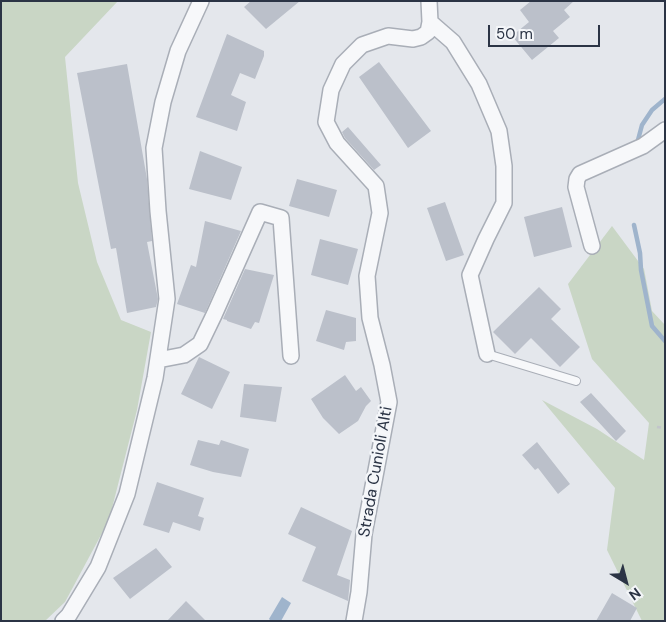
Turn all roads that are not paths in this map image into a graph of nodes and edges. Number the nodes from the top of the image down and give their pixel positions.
1 (201, 1) edge
2 (429, 1) edge
3 (430, 22) junction
4 (665, 130) edge
5 (592, 246) dead end
6 (487, 354) joint
7 (291, 356) dead end
8 (158, 360) junction
9 (576, 381) dead end
10 (63, 621) edge
11 (354, 621) edge

1 - 8 street
2 - 3 street
3 - 6 street
3 - 11 street, Strada Cunioli Alti
4 - 5 street
6 - 9 lane
7 - 8 street
8 - 10 street

